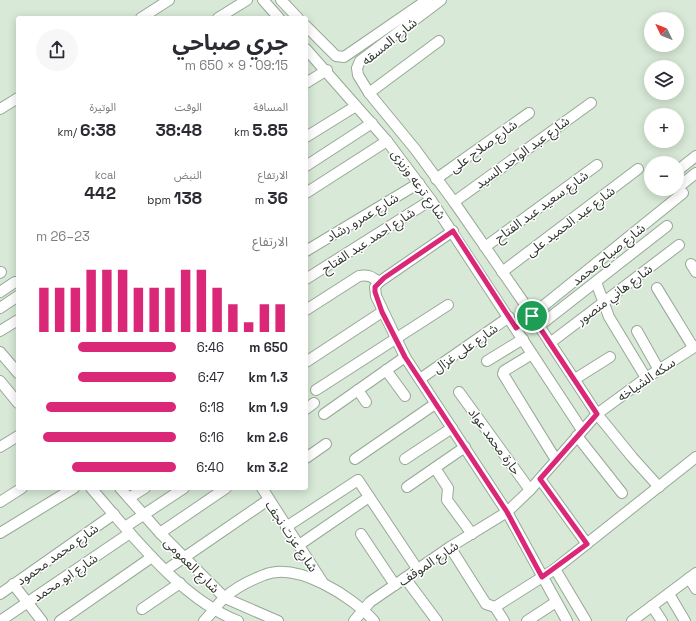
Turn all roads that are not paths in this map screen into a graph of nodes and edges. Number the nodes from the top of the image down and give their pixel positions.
1 (169, 0) edge
2 (247, 0) edge
3 (263, 0) edge
4 (281, 0) edge
5 (427, 0) edge
6 (441, 0) edge
7 (144, 16) edge
8 (221, 16) edge
9 (277, 16) edge
10 (296, 16) edge
11 (308, 28) edge
12 (439, 41) dead end
13 (308, 51) edge
14 (357, 68) joint
15 (326, 70) junction
16 (308, 82) edge
17 (369, 93) junction
18 (16, 99) edge
19 (591, 103) dead end
20 (356, 106) junction
21 (0, 109) edge
22 (529, 113) dead end
23 (372, 122) junction
24 (308, 136) edge
25 (387, 141) junction
26 (696, 156) edge
27 (308, 165) edge
28 (597, 165) dead end
29 (684, 165) edge
30 (638, 169) dead end
31 (696, 173) edge
32 (436, 179) junction
33 (419, 183) junction
34 (308, 192) edge
35 (431, 200) junction
36 (454, 202) junction
37 (667, 226) dead end
38 (453, 231) junction
39 (679, 245) dead end
40 (485, 247) junction
41 (308, 250) edge
42 (502, 272) junction
43 (308, 279) edge
44 (15, 282) dead end
45 (596, 282) junction
46 (377, 285) junction
47 (657, 288) dead end
48 (0, 292) edge
49 (16, 297) edge
50 (603, 302) junction
51 (448, 305) dead end
52 (0, 308) edge
53 (308, 309) edge
54 (382, 312) junction
55 (532, 316) junction
56 (509, 317) junction
57 (16, 321) edge
58 (539, 326) junction
59 (516, 328) junction
60 (0, 331) edge
61 (636, 331) dead end
62 (396, 339) junction
63 (523, 339) junction
64 (550, 343) junction
65 (695, 346) edge
66 (0, 352) edge
67 (532, 354) junction
68 (405, 357) junction
69 (610, 357) dead end
70 (308, 361) edge
71 (486, 361) dead end
72 (386, 370) junction
73 (659, 370) junction
74 (16, 371) edge
75 (646, 378) junction
76 (420, 379) junction
77 (575, 379) junction
78 (1, 384) edge
79 (316, 390) dead end
80 (358, 390) junction
81 (459, 392) dead end
82 (405, 396) dead end
83 (16, 401) edge
84 (366, 402) dead end
85 (435, 404) junction
86 (324, 414) dead end
87 (597, 414) junction
88 (452, 428) junction
89 (580, 433) junction
90 (16, 437) edge
91 (326, 444) dead end
92 (0, 447) edge
93 (465, 447) junction
94 (696, 456) edge
95 (308, 457) edge
96 (355, 459) dead end
97 (405, 459) dead end
98 (556, 460) junction
99 (435, 468) junction
100 (540, 479) junction
101 (407, 487) dead end
102 (659, 487) junction
103 (19, 490) edge
104 (71, 490) edge
105 (93, 490) edge
106 (122, 490) edge
107 (142, 490) edge
108 (181, 490) edge
109 (223, 490) edge
110 (263, 490) edge
111 (530, 490) junction
112 (622, 493) dead end
113 (369, 497) junction
114 (129, 498) junction
115 (268, 500) junction
116 (0, 502) edge
117 (507, 512) junction
118 (114, 514) junction
119 (143, 515) junction
120 (286, 527) junction
121 (128, 530) junction
122 (0, 533) edge
123 (160, 533) junction
124 (361, 534) dead end
125 (472, 534) junction
126 (587, 544) junction
127 (299, 545) junction
128 (450, 547) junction
129 (152, 557) junction
130 (184, 558) junction
131 (555, 569) junction
132 (166, 570) junction
133 (418, 570) junction
134 (693, 576) edge
135 (542, 577) junction
136 (405, 578) junction
137 (180, 583) junction
138 (323, 583) junction
139 (13, 584) junction
140 (395, 585) junction
141 (696, 589) edge
142 (0, 594) edge
143 (669, 594) junction
144 (225, 598) junction
145 (27, 602) junction
146 (556, 602) junction
147 (652, 606) junction
148 (495, 607) junction
149 (142, 609) dead end
150 (363, 609) junction
151 (214, 610) junction
152 (261, 618) edge
153 (40, 620) edge
154 (207, 620) edge
155 (0, 621) edge
156 (60, 621) edge
157 (238, 621) edge
158 (278, 621) edge
159 (354, 621) edge
160 (374, 621) edge
161 (437, 621) edge
162 (504, 621) edge
163 (527, 621) edge
164 (567, 621) edge
165 (586, 621) edge
166 (632, 621) edge
167 (662, 621) edge
168 (686, 621) edge

1 - 7 street
2 - 8 street
3 - 9 street
4 - 10 street
5 - 11 street, شارع المسقه
6 - 14 street, شارع المسقه
12 - 17 street
13 - 15 street, شارع ترعه وزيزى
14 - 17 street, شارع ترعه وزيزى
15 - 16 street
15 - 20 street, شارع ترعه وزيزى
17 - 32 street, شارع ترعه وزيزى
18 - 21 street
19 - 36 street, شارع عبد الواحد السيد
20 - 23 street, شارع ترعه وزيزى
20 - 24 street
22 - 32 street, شارع صلاح على
23 - 25 street, شارع ترعه وزيزى
23 - 27 street
25 - 33 street, شارع ترعه وزيزى
25 - 34 street
26 - 29 street
28 - 40 street, شارع سعيد عبد الفتاح
30 - 42 street, شارع عبد الحميد على
31 - 55 street, شارع صباح محمد
32 - 36 street, شارع ترعه وزيزى
33 - 35 street, شارع ترعه وزيزى
33 - 41 street, شارع عمرو رشاد
35 - 38 street, شارع ترعه وزيزى
35 - 43 street, شارع احمد عبد الفتاح
36 - 40 street, شارع ترعه وزيزى
37 - 45 street
38 - 46 street
38 - 56 street, شارع ترعه وزيزى
39 - 50 street, شارع هاني منصور
40 - 42 street, شارع ترعه وزيزى
42 - 55 street, شارع ترعه وزيزى
44 - 48 street
45 - 50 street
45 - 58 street
46 - 53 street
46 - 54 street
47 - 65 street
49 - 52 street
50 - 64 street, شارع هاني منصور
50 - 75 street
51 - 62 street
54 - 62 street
54 - 70 street
55 - 58 street, شارع ترعه وزيزى
55 - 59 street, شارع صباح محمد
56 - 59 street, شارع ترعه وزيزى
56 - 76 street, شارع على غزال
57 - 60 street
58 - 64 street, شارع ترعه وزيزى
59 - 63 street, شارع ترعه وزيزى
61 - 73 street
62 - 68 street
62 - 79 street
63 - 67 street, شارع ترعه وزيزى
63 - 71 street
64 - 77 street, شارع ترعه وزيزى
65 - 73 street, سكه الشياخه
66 - 74 street
67 - 89 street, شارع ترعه وزيزى
67 - 98 street
68 - 72 street
68 - 76 street
69 - 77 street
72 - 80 street
72 - 82 street
73 - 75 street, سكه الشياخه
75 - 87 street, سكه الشياخه
76 - 85 street
77 - 87 street, شارع ترعه وزيزى
78 - 83 street
80 - 84 street
80 - 86 street
81 - 111 street, حارة محمد عواد
85 - 88 street
85 - 96 street
87 - 89 street, سكه الشياخه
87 - 102 street, شارع ترعه وزيزى
88 - 93 street
88 - 97 street
89 - 98 street, سكه الشياخه
89 - 112 street, شارع ترعه وزيزى
90 - 92 street
91 - 95 street
93 - 99 street
93 - 117 street
94 - 102 street
98 - 100 street, شارع الموقف
99 - 101 street
99 - 125 street
100 - 111 street, شارع الموقف
100 - 126 street
102 - 126 street
103 - 116 street
104 - 122 street
105 - 118 street, شارع العمومى
106 - 114 street, شارع العمومى
107 - 114 street
108 - 119 street, شارع ابو محمد
109 - 123 street
110 - 115 street, شارع عزت نجف
111 - 117 street, شارع الموقف
113 - 120 street
113 - 127 street
113 - 133 street
114 - 119 street, شارع العمومى
115 - 120 street, شارع عزت نجف
115 - 130 street
117 - 125 street, شارع الموقف
117 - 135 street
118 - 121 street, شارع العمومى
118 - 139 street, شارع محمد محمود
119 - 121 street, شارع ابو محمد
119 - 123 street, شارع العمومى
120 - 127 street, شارع عزت نجف
121 - 129 street, شارع العمومى
121 - 145 street, شارع ابو محمد
123 - 130 street, شارع العمومى
124 - 140 street
125 - 128 street, شارع الموقف
126 - 131 street
127 - 138 street, شارع عزت نجف
128 - 133 street, شارع الموقف
128 - 148 street
129 - 132 street, شارع العمومى
129 - 156 street
130 - 132 street
130 - 144 street, شارع العمومى
131 - 135 street
131 - 165 street
132 - 137 street, شارع العمومى
133 - 136 street, شارع الموقف
134 - 141 street
134 - 143 street
135 - 146 street
135 - 148 street
136 - 140 street, شارع الموقف
136 - 161 street
137 - 149 street
137 - 151 street, شارع العمومى
138 - 144 street
138 - 150 street
139 - 142 street, شارع محمد محمود
139 - 145 street
140 - 150 street, شارع الموقف
143 - 147 street
143 - 168 street
144 - 151 street
144 - 152 street, شارع العمومى
145 - 153 street
145 - 155 street, شارع ابو محمد
146 - 163 street
146 - 164 street
147 - 166 street
147 - 167 street
148 - 162 street
150 - 159 street, شارع الموقف
150 - 160 street
151 - 154 street
151 - 157 street, شارع العمومى
152 - 158 street, شارع العمومى

